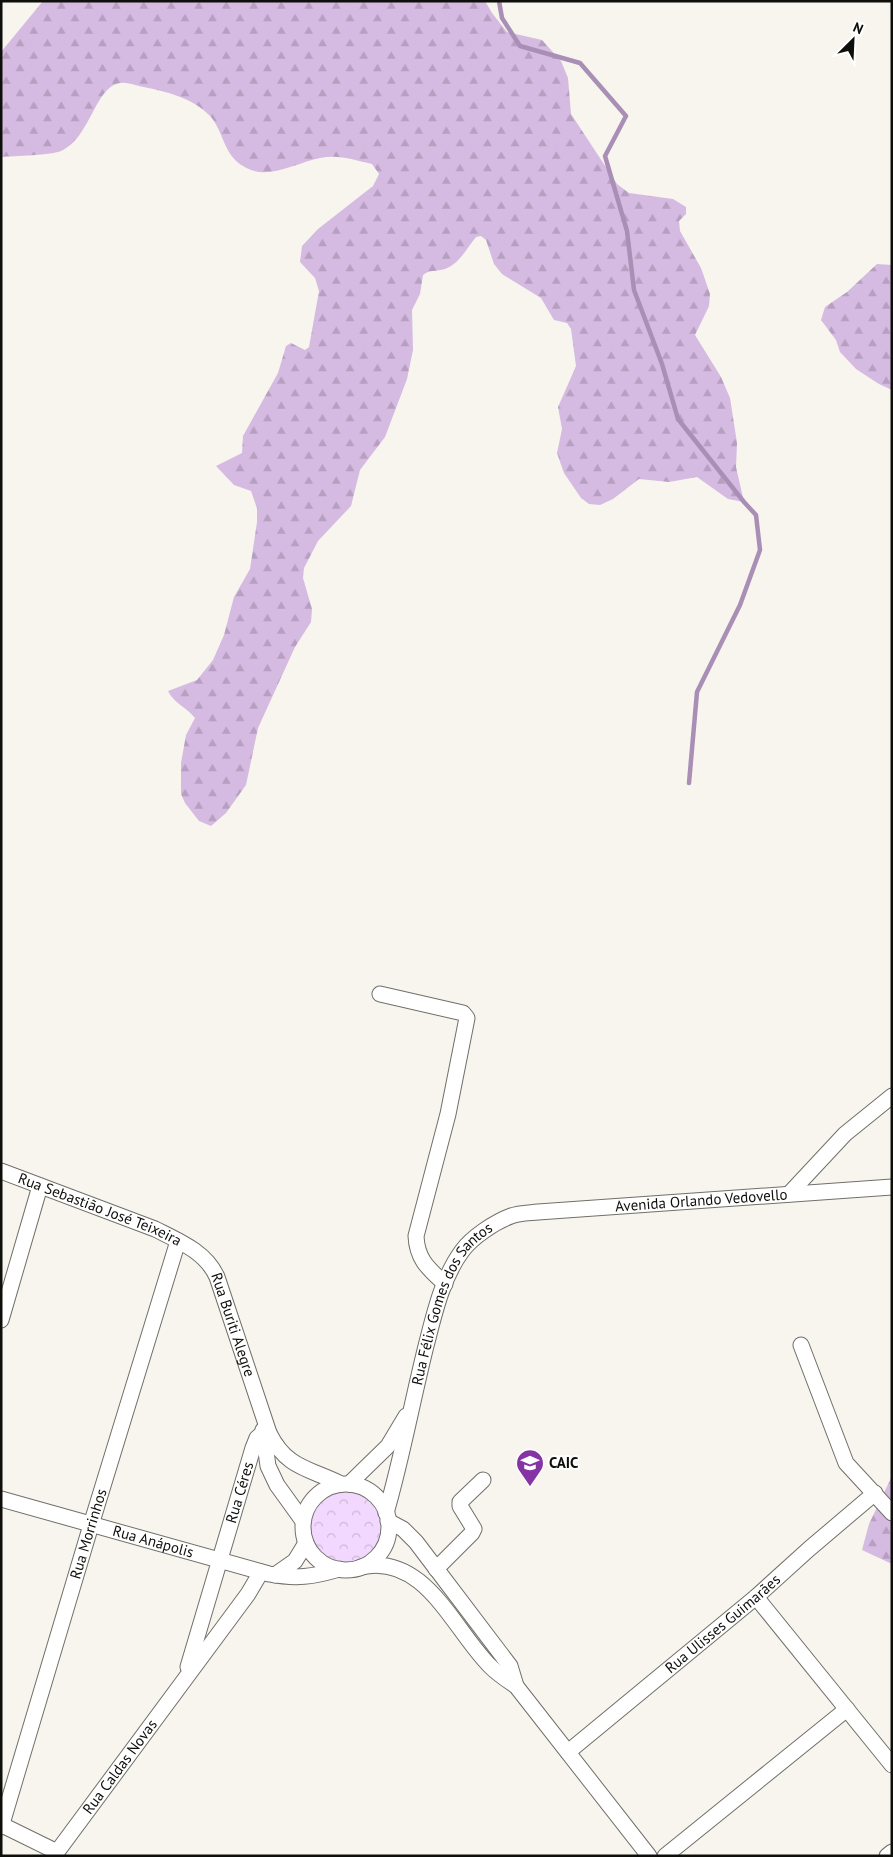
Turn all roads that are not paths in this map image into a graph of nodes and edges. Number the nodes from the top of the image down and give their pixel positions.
1 (380, 994) dead end
2 (892, 1096) edge
3 (1, 1171) edge
4 (40, 1186) junction
5 (892, 1187) edge
6 (788, 1194) junction
7 (512, 1216) joint
8 (178, 1240) junction
9 (197, 1252) joint
10 (445, 1284) junction
11 (1, 1320) edge
12 (801, 1345) dead end
13 (411, 1406) junction
14 (266, 1433) junction
15 (483, 1480) dead end
16 (345, 1484) junction
17 (875, 1493) junction
18 (1, 1499) edge
19 (892, 1513) edge
20 (387, 1517) junction
21 (303, 1521) junction
22 (91, 1525) junction
23 (306, 1543) junction
24 (220, 1560) junction
25 (361, 1567) junction
26 (339, 1569) junction
27 (436, 1569) junction
28 (268, 1574) junction
29 (756, 1597) junction
30 (185, 1677) junction
31 (516, 1686) junction
32 (847, 1709) junction
33 (568, 1752) junction
34 (892, 1765) edge
35 (2, 1826) edge
36 (892, 1852) edge
37 (55, 1854) edge
38 (649, 1856) edge
39 (665, 1856) edge
40 (887, 1856) edge

1 - 10 street
2 - 6 street
3 - 4 street, Rua Sebastião José Teixeira
4 - 8 street, Rua Sebastião José Teixeira
4 - 11 street
5 - 6 street, Avenida Orlando Vedovello
6 - 7 street, Avenida Orlando Vedovello
7 - 10 street, Rua Félix Gomes dos Santos
8 - 9 street, Rua Sebastião José Teixeira
8 - 22 street, Rua Morrinhos
9 - 14 street, Rua Buriti Alegre
10 - 13 street, Rua Félix Gomes dos Santos
12 - 17 street
13 - 16 street, Rua Félix Gomes dos Santos
13 - 20 street, Rua Félix Gomes dos Santos
14 - 16 street, Rua Buriti Alegre
14 - 21 street, Rua Buriti Alegre
14 - 24 street, Rua Céres
15 - 27 street
16 - 20 street
16 - 21 street
17 - 19 street
17 - 29 street, Rua Ulisses Guimarães
18 - 22 street, Rua Anápolis
20 - 25 street
20 - 27 street
21 - 23 street
22 - 24 street, Rua Anápolis
22 - 35 street, Rua Morrinhos
23 - 26 street
23 - 28 street
24 - 28 street, Rua Anápolis
24 - 30 street, Rua Caldas Novas
25 - 26 street
25 - 31 street
26 - 28 street, Rua Anápolis
27 - 31 street
28 - 30 street, Rua Caldas Novas
29 - 32 street
29 - 33 street, Rua Ulisses Guimarães
30 - 37 street, Rua Caldas Novas
31 - 33 street
32 - 34 street
32 - 39 street
33 - 38 street
35 - 37 street
36 - 40 street

